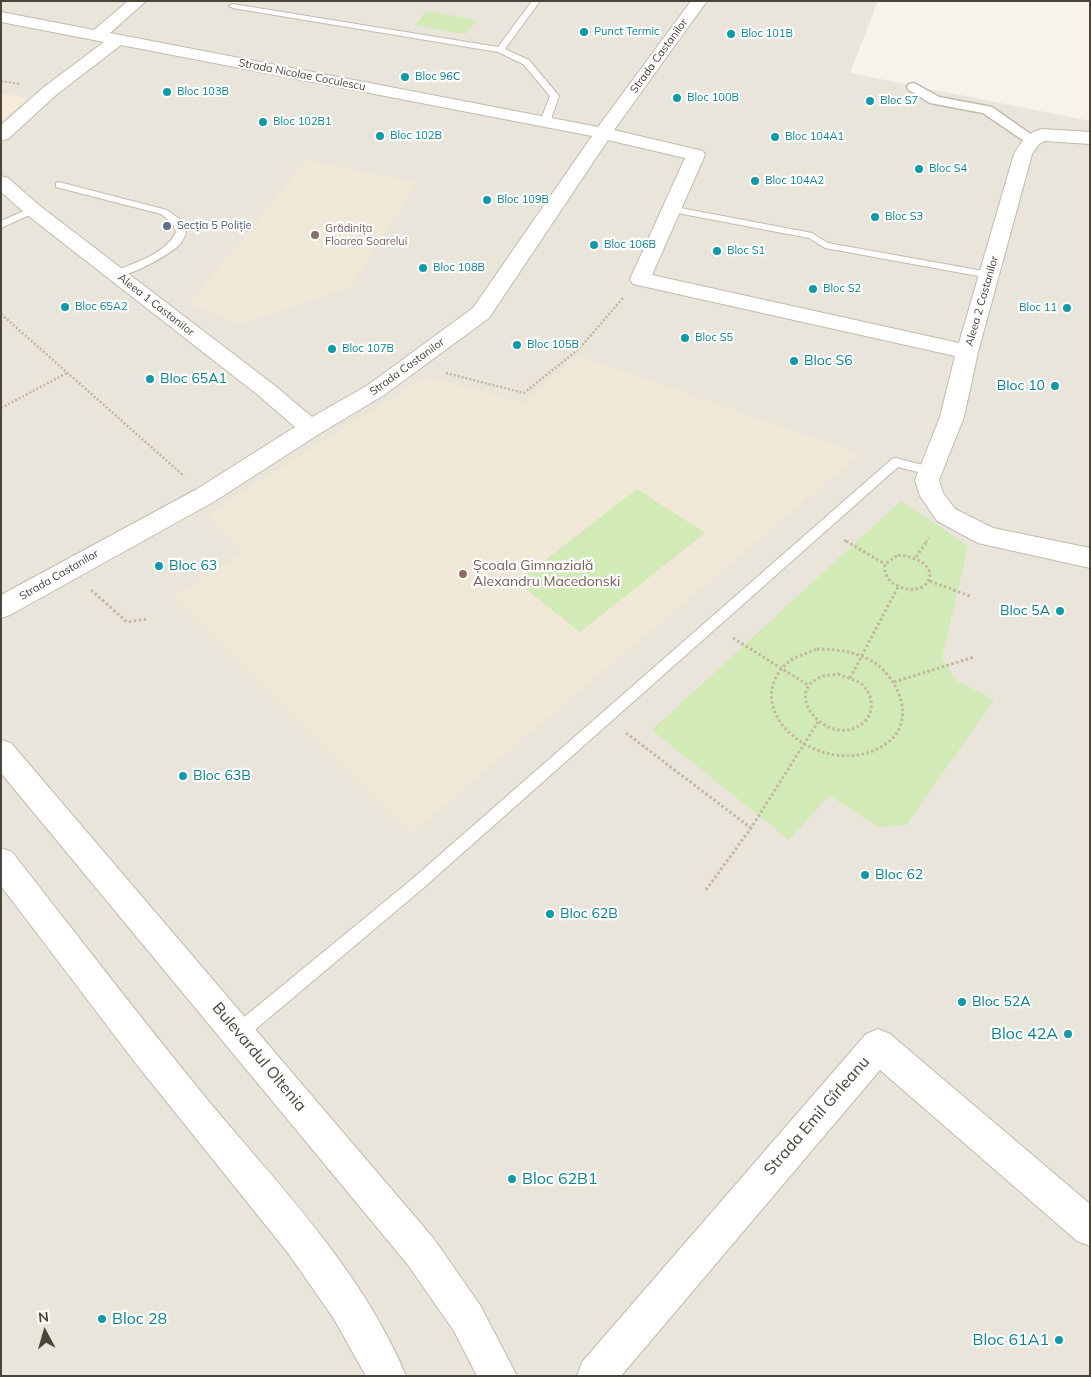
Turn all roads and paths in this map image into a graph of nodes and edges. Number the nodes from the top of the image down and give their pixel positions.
1 (138, 1) edge
2 (536, 1) edge
3 (698, 1) edge
4 (233, 6) dead end
5 (1, 17) edge
6 (98, 35) junction
7 (118, 39) junction
8 (500, 50) junction
9 (914, 87) dead end
10 (545, 122) junction
11 (603, 133) junction
12 (1, 135) edge
13 (1090, 138) edge
14 (1032, 140) junction
15 (1, 182) edge
16 (59, 186) dead end
17 (670, 209) junction
18 (33, 210) junction
19 (1, 225) edge
20 (117, 274) junction
21 (989, 275) junction
22 (640, 278) junction
23 (1, 314) edge
24 (967, 352) junction
25 (411, 365) junction
26 (67, 373) junction
27 (1, 408) edge
28 (311, 428) junction
29 (930, 471) junction
30 (206, 495) junction
31 (821, 528) junction
32 (1090, 558) edge
33 (885, 564) junction
34 (69, 569) junction
35 (930, 581) junction
36 (898, 587) junction
37 (972, 597) dead end
38 (1, 608) edge
39 (148, 620) dead end
40 (711, 625) junction
41 (862, 656) junction
42 (974, 657) dead end
43 (780, 668) junction
44 (850, 678) junction
45 (894, 682) junction
46 (808, 685) junction
47 (606, 717) junction
48 (818, 722) junction
49 (804, 745) junction
50 (1, 752) edge
51 (751, 828) junction
52 (1, 862) edge
53 (706, 890) dead end
54 (238, 1033) junction
55 (1090, 1228) edge
56 (387, 1376) edge
57 (498, 1376) edge
58 (596, 1376) edge

1 - 6 street
2 - 8 lane
3 - 11 street, Strada Castanilor
4 - 8 lane
5 - 6 street, Strada Nicolae Coculescu
6 - 7 street, Strada Nicolae Coculescu
7 - 10 street, Strada Nicolae Coculescu
7 - 12 street
8 - 10 lane
9 - 14 street
10 - 11 street, Strada Nicolae Coculescu
11 - 17 street, Strada Nicolae Coculescu
11 - 25 street, Strada Castanilor
13 - 14 street
14 - 21 street, Aleea 2 Castanilor
15 - 18 street, Aleea 1 Castanilor
16 - 20 lane
17 - 21 lane
17 - 22 street
18 - 19 lane
18 - 20 street, Aleea 1 Castanilor
20 - 28 street, Aleea 1 Castanilor
21 - 24 street, Aleea 2 Castanilor
22 - 24 street
22 - 25 path
23 - 26 path
24 - 29 street, Aleea 2 Castanilor
25 - 28 street, Strada Castanilor
26 - 27 path
26 - 30 path
28 - 30 street, Strada Castanilor
29 - 31 lane
29 - 32 street, Aleea 2 Castanilor
30 - 34 street, Strada Castanilor
31 - 33 path
31 - 40 lane
33 - 35 path
33 - 36 path
34 - 38 street, Strada Castanilor
34 - 39 path
35 - 36 path
35 - 37 path
36 - 41 path
40 - 43 path
40 - 47 lane
41 - 43 path
41 - 44 path
41 - 45 path
42 - 45 path
43 - 46 path
43 - 49 path
44 - 46 path
44 - 48 path
45 - 49 path
46 - 48 path
47 - 51 path
47 - 54 lane
48 - 49 path
49 - 51 path
50 - 54 street, Bulevardul Oltenia
51 - 53 path
52 - 56 street
54 - 57 street, Bulevardul Oltenia
55 - 58 street, Strada Emil Gîrleanu

